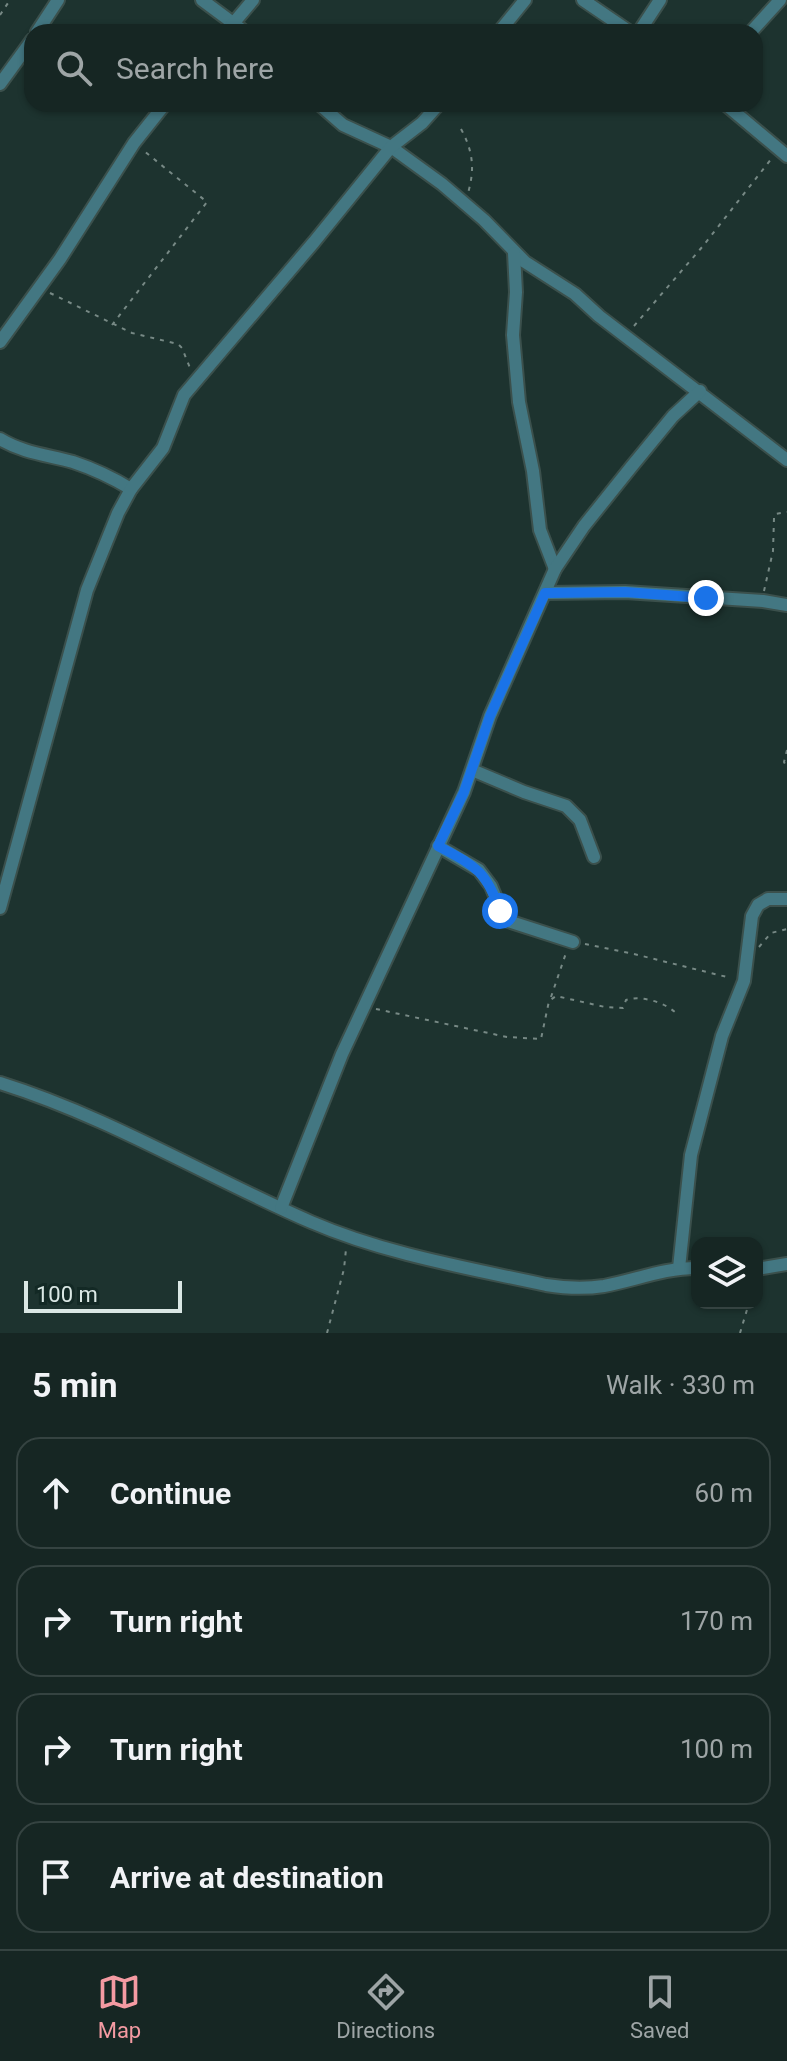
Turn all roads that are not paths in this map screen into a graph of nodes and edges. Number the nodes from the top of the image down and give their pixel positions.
1 (58, 0) edge
2 (202, 0) edge
3 (253, 0) edge
4 (525, 0) edge
5 (583, 0) edge
6 (660, 0) edge
7 (780, 0) edge
8 (42, 24) edge
9 (226, 24) edge
10 (233, 24) edge
11 (506, 24) edge
12 (618, 24) edge
13 (644, 24) edge
14 (758, 24) edge
15 (24, 51) edge
16 (0, 84) edge
17 (159, 112) edge
18 (328, 112) edge
19 (432, 112) edge
20 (734, 112) edge
21 (787, 138) edge
22 (391, 147) junction
23 (782, 152) edge
24 (514, 253) junction
25 (0, 342) edge
26 (700, 391) junction
27 (0, 439) edge
28 (785, 455) edge
29 (131, 489) junction
30 (555, 569) junction
31 (545, 593) junction
32 (787, 605) edge
33 (472, 770) junction
34 (438, 846) junction
35 (594, 857) dead end
36 (787, 899) edge
37 (0, 908) edge
38 (573, 942) road end
39 (0, 1083) edge
40 (281, 1208) junction
41 (787, 1264) edge
42 (679, 1268) junction
43 (691, 1268) edge
44 (763, 1268) edge

1 - 8 street
2 - 9 street
3 - 10 street
4 - 11 street
5 - 12 street
6 - 13 street
7 - 14 street
15 - 16 street
17 - 25 street
18 - 22 street
19 - 22 street
20 - 23 street
21 - 23 street
22 - 24 street
22 - 29 street
24 - 26 street
24 - 30 street
26 - 28 street
26 - 30 street
27 - 29 street
29 - 37 street
30 - 31 street
31 - 32 street
31 - 33 street
33 - 34 street
33 - 35 street
34 - 38 street
34 - 40 street
36 - 42 street
39 - 40 street
40 - 42 street
41 - 44 street
42 - 43 street

